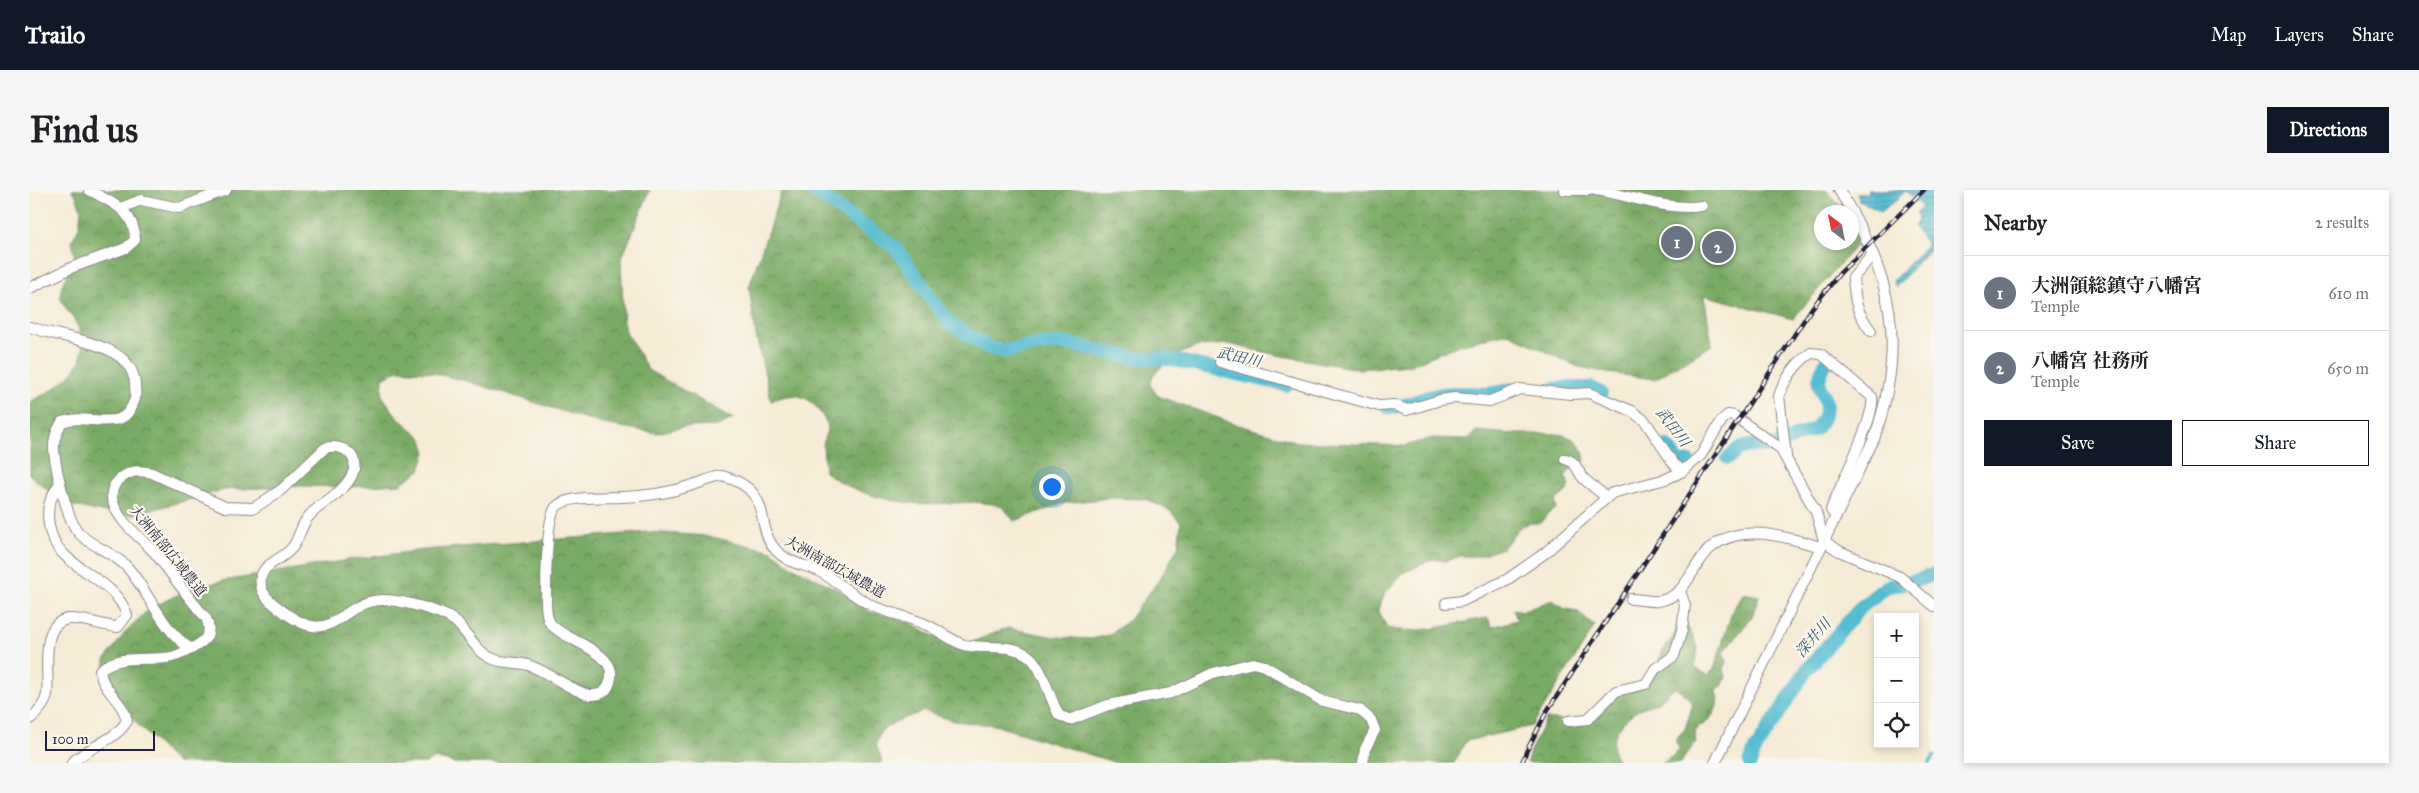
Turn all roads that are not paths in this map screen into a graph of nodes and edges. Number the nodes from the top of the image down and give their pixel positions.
1 (89, 190) edge
2 (226, 190) edge
3 (1564, 190) edge
4 (1590, 190) edge
5 (1595, 190) edge
6 (1839, 190) edge
7 (1702, 206) dead end
8 (121, 208) junction
9 (1873, 254) junction
10 (30, 288) edge
11 (30, 327) edge
12 (1871, 331) dead end
13 (1220, 362) dead end
14 (1786, 457) junction
15 (1565, 459) dead end
16 (1683, 471) junction
17 (60, 483) junction
18 (1606, 497) junction
19 (1836, 517) junction
20 (1822, 544) junction
21 (1680, 590) junction
22 (1631, 599) dead end
23 (1446, 603) dead end
24 (1934, 606) edge
25 (191, 649) junction
26 (30, 719) edge
27 (1568, 721) dead end
28 (72, 763) edge
29 (1363, 763) edge
30 (1715, 763) edge

1 - 8 street
2 - 8 street
3 - 4 street
5 - 7 street
6 - 9 street
8 - 10 street
9 - 12 street
9 - 19 street
11 - 17 street
13 - 16 street
14 - 16 street
14 - 19 street
14 - 20 street
15 - 18 street
16 - 18 street
17 - 25 street
17 - 26 street
18 - 23 street
19 - 20 street
20 - 21 street
20 - 24 street
20 - 30 street
21 - 22 street
21 - 27 street
25 - 28 street
25 - 29 street, 大洲南部広域農道

